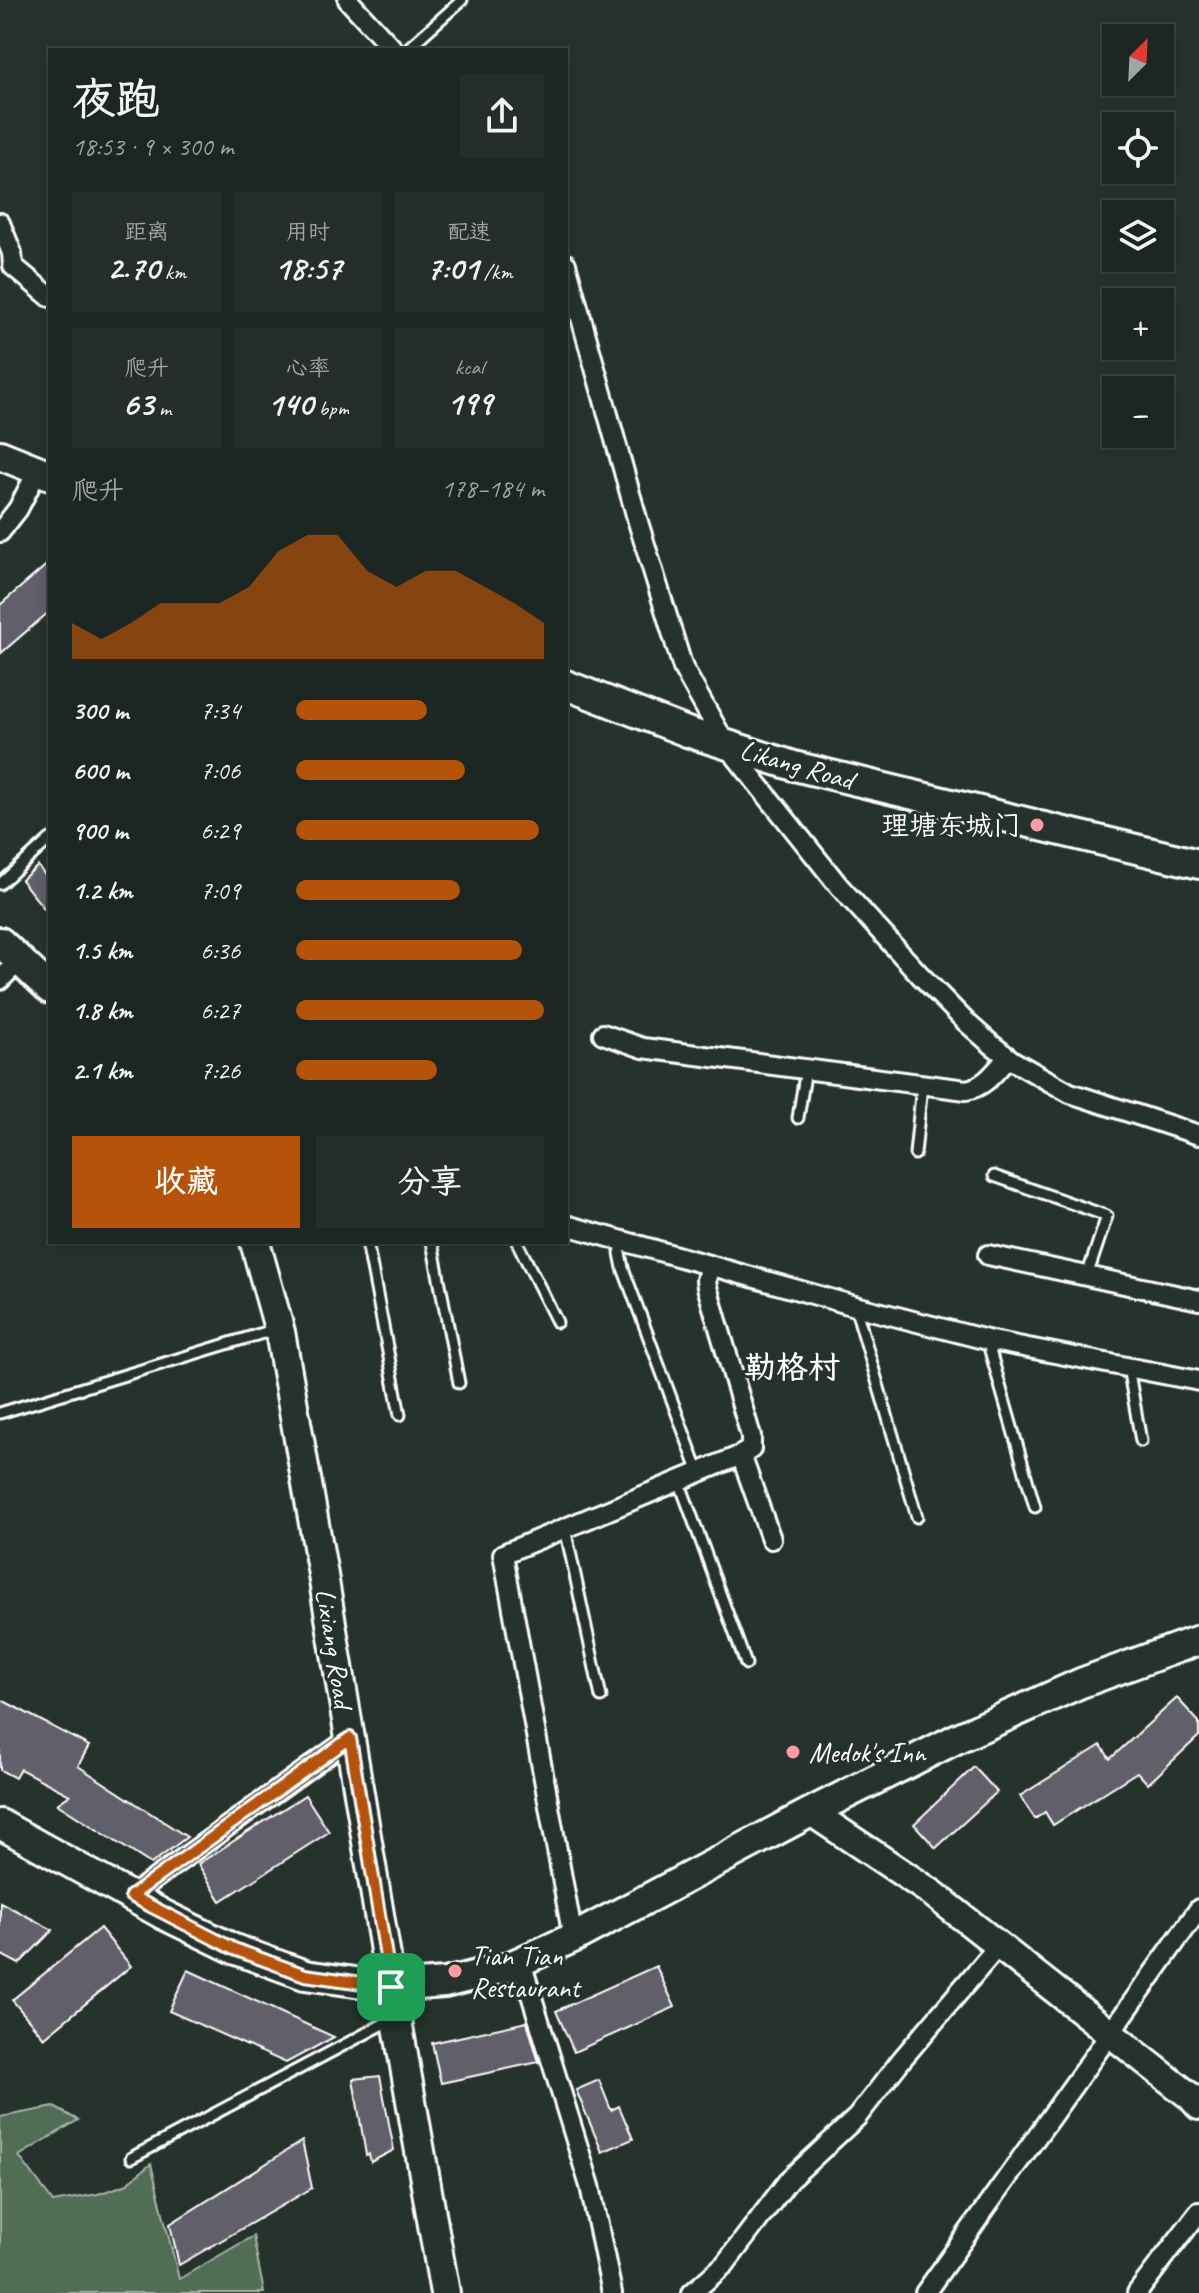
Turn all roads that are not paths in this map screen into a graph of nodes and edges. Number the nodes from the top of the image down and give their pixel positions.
1 (348, 0) edge
2 (462, 0) edge
3 (392, 48) edge
4 (408, 48) edge
5 (0, 223) edge
6 (568, 271) edge
7 (48, 295) edge
8 (0, 455) edge
9 (44, 472) edge
10 (0, 532) edge
11 (568, 686) edge
12 (725, 743) junction
13 (48, 841) edge
14 (1199, 864) edge
15 (0, 884) edge
16 (7, 961) edge
17 (48, 988) edge
18 (603, 1034) dead end
19 (1008, 1057) junction
20 (806, 1069) junction
21 (922, 1085) junction
22 (798, 1118) dead end
23 (1199, 1135) edge
24 (915, 1154) dead end
25 (994, 1176) dead end
26 (568, 1226) edge
27 (623, 1241) junction
28 (256, 1244) edge
29 (367, 1244) edge
30 (432, 1244) edge
31 (518, 1244) edge
32 (988, 1255) dead end
33 (710, 1265) junction
34 (1087, 1276) junction
35 (1199, 1300) edge
36 (855, 1306) junction
37 (557, 1322) dead end
38 (279, 1328) junction
39 (987, 1340) junction
40 (1128, 1367) junction
41 (1199, 1381) edge
42 (459, 1383) dead end
43 (0, 1413) edge
44 (400, 1415) dead end
45 (1141, 1441) dead end
46 (741, 1455) junction
47 (699, 1473) junction
48 (679, 1481) junction
49 (1035, 1507) dead end
50 (917, 1517) dead end
51 (565, 1528) junction
52 (771, 1539) dead end
53 (1199, 1640) edge
54 (746, 1664) dead end
55 (601, 1697) dead end
56 (350, 1738) junction
57 (811, 1812) junction
58 (0, 1824) edge
59 (131, 1896) junction
60 (1199, 1909) edge
61 (573, 1938) junction
62 (999, 1945) junction
63 (521, 1962) junction
64 (391, 1987) junction
65 (397, 2017) junction
66 (1111, 2032) junction
67 (1196, 2099) edge
68 (131, 2158) dead end
69 (1199, 2212) edge
70 (445, 2293) edge
71 (612, 2293) edge
72 (692, 2293) edge
73 (925, 2293) edge
74 (1137, 2293) edge

1 - 3 street
2 - 4 lane
5 - 7 street
6 - 12 street
8 - 9 main road
9 - 10 street
11 - 12 main road, Likang Road
12 - 14 main road, Likang Road
12 - 19 street
13 - 15 lane
16 - 17 main road
18 - 20 street
19 - 21 street
19 - 23 street
20 - 21 street
20 - 22 lane
21 - 24 lane
25 - 34 lane
26 - 27 street
27 - 33 street
27 - 47 lane
28 - 38 main road, Lixiang Road
29 - 44 lane
30 - 42 lane
31 - 37 lane
32 - 34 street
33 - 36 street
33 - 46 street
34 - 35 street
36 - 39 street
36 - 50 lane
38 - 43 lane
38 - 56 main road, Lixiang Road
39 - 40 street
39 - 49 lane
40 - 41 street
40 - 45 lane
46 - 47 street
46 - 52 street
47 - 48 street
48 - 51 street
48 - 54 lane
51 - 55 lane
51 - 61 street
53 - 57 main road
56 - 59 street
56 - 64 main road, Lixiang Road
57 - 61 main road
57 - 62 street
58 - 59 main road
59 - 64 main road
60 - 66 street
61 - 63 main road
62 - 66 street
62 - 72 street
63 - 64 main road
63 - 71 street
64 - 65 main road, Lixiang Road
65 - 68 lane
65 - 70 main road, Lixiang Road
66 - 67 street
66 - 73 street
69 - 74 street

